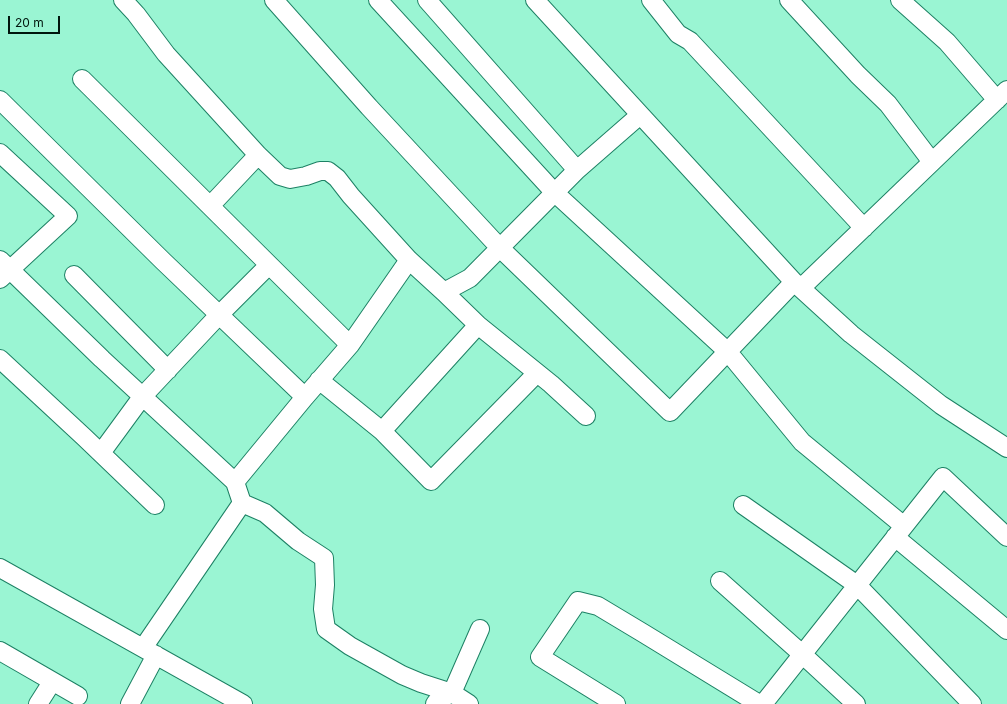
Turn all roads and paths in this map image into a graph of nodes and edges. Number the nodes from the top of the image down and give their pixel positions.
1 (123, 0) edge
2 (274, 0) edge
3 (378, 0) edge
4 (427, 0) edge
5 (535, 0) edge
6 (651, 0) edge
7 (789, 0) edge
8 (900, 0) edge
9 (82, 79) dead end
10 (1002, 95) edge
11 (0, 100) edge
12 (640, 115) junction
13 (0, 153) edge
14 (258, 155) junction
15 (932, 162) junction
16 (577, 170) junction
17 (554, 192) junction
18 (210, 206) junction
19 (864, 228) junction
20 (500, 248) junction
21 (409, 260) junction
22 (269, 265) junction
23 (3, 269) edge
24 (74, 276) dead end
25 (797, 285) junction
26 (444, 292) junction
27 (219, 314) junction
28 (478, 324) junction
29 (350, 345) junction
30 (728, 352) junction
31 (0, 359) edge
32 (168, 370) junction
33 (537, 373) junction
34 (319, 380) junction
35 (142, 397) junction
36 (305, 397) junction
37 (586, 416) dead end
38 (382, 431) junction
39 (1007, 448) edge
40 (101, 452) junction
41 (235, 482) junction
42 (242, 503) junction
43 (155, 505) dead end
44 (743, 505) dead end
45 (900, 532) junction
46 (1007, 537) edge
47 (0, 568) edge
48 (720, 581) dead end
49 (858, 585) junction
50 (480, 629) dead end
51 (1007, 630) edge
52 (0, 651) edge
53 (150, 652) junction
54 (802, 654) junction
55 (52, 682) junction
56 (452, 693) junction
57 (78, 696) dead end
58 (240, 703) edge
59 (38, 704) edge
60 (130, 704) edge
61 (435, 704) edge
62 (469, 704) edge
63 (616, 704) edge
64 (759, 704) edge
65 (763, 704) edge
66 (856, 704) edge
67 (972, 704) edge

1 - 14 street
2 - 20 street
3 - 17 street
4 - 16 street
5 - 12 street
6 - 19 street
7 - 15 street
8 - 10 street
9 - 18 street
10 - 15 street
11 - 27 street
12 - 16 street
12 - 25 street
13 - 23 street
14 - 18 street
14 - 21 street
15 - 19 street
16 - 17 street
17 - 20 street
17 - 30 street
18 - 22 street
19 - 25 street
20 - 26 street
20 - 30 street
21 - 26 street
21 - 29 street
22 - 27 street
22 - 29 street
23 - 35 street
24 - 32 street
25 - 30 street
25 - 39 street
26 - 28 street
27 - 32 street
27 - 36 street
28 - 33 street
28 - 38 street
29 - 34 street
30 - 45 street
31 - 40 street
32 - 35 street
33 - 37 street
33 - 38 street
34 - 36 street
34 - 38 street
35 - 40 street
35 - 41 street
36 - 41 street
40 - 43 street
41 - 42 street
42 - 53 street
42 - 56 street
44 - 49 street
45 - 46 street
45 - 49 street
45 - 51 street
47 - 53 street
48 - 54 street
49 - 54 street
49 - 67 street
50 - 56 street
52 - 55 street
53 - 58 street
53 - 60 street
54 - 65 street
54 - 66 street
55 - 57 street
55 - 59 street
56 - 61 street
56 - 62 street
63 - 64 street

